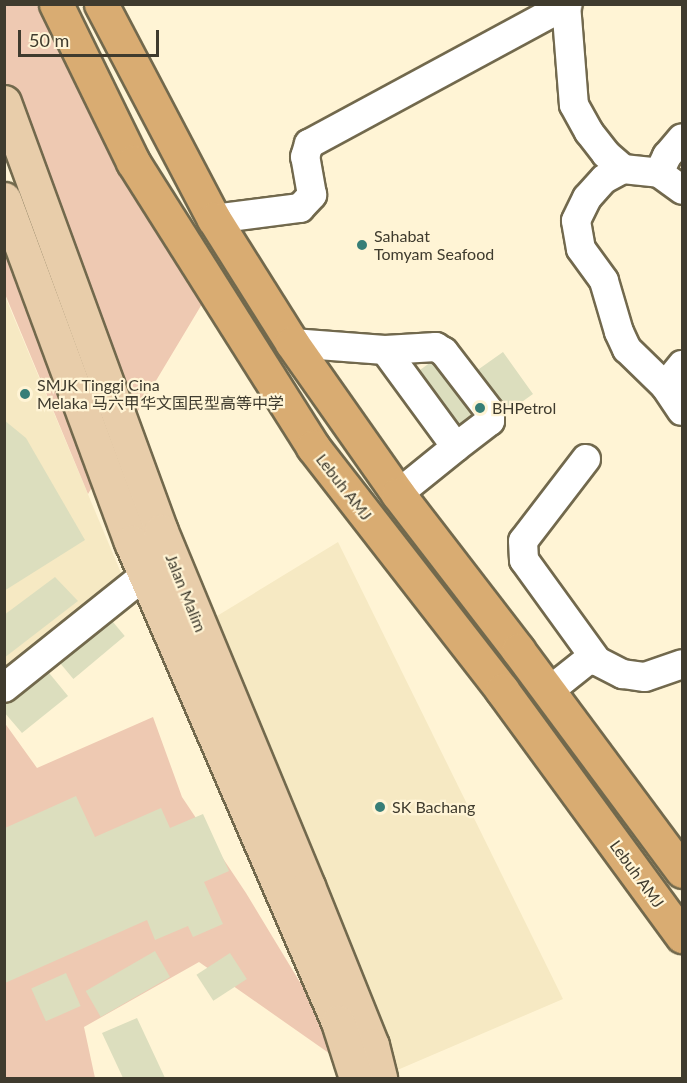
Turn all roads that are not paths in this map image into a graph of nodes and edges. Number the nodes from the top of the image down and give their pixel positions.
1 (56, 4) edge
2 (101, 4) edge
3 (567, 5) edge
4 (4, 102) edge
5 (682, 138) edge
6 (623, 169) junction
7 (659, 173) junction
8 (682, 190) edge
9 (4, 199) edge
10 (214, 219) junction
11 (10, 239) edge
12 (292, 343) junction
13 (385, 350) junction
14 (674, 376) edge
15 (682, 411) edge
16 (456, 447) junction
17 (586, 459) dead end
18 (398, 494) junction
19 (145, 575) junction
20 (592, 656) junction
21 (682, 664) edge
22 (4, 688) edge
23 (549, 691) junction
24 (682, 871) edge
25 (682, 936) edge
26 (356, 1078) edge
27 (380, 1078) edge

1 - 25 highway, Lebuh AMJ
2 - 10 highway
3 - 6 street
3 - 10 street
4 - 27 main road, Jalan Malim
5 - 7 street
6 - 7 street
6 - 14 street
7 - 8 street
9 - 11 main road, Jalan Malim
10 - 12 highway
11 - 19 main road, Jalan Malim
12 - 13 street
12 - 18 highway
13 - 16 street
13 - 16 street
14 - 15 street
16 - 18 street
17 - 20 street
18 - 23 highway
19 - 22 street
19 - 26 main road, Jalan Malim
20 - 21 street
20 - 23 street
23 - 24 highway

